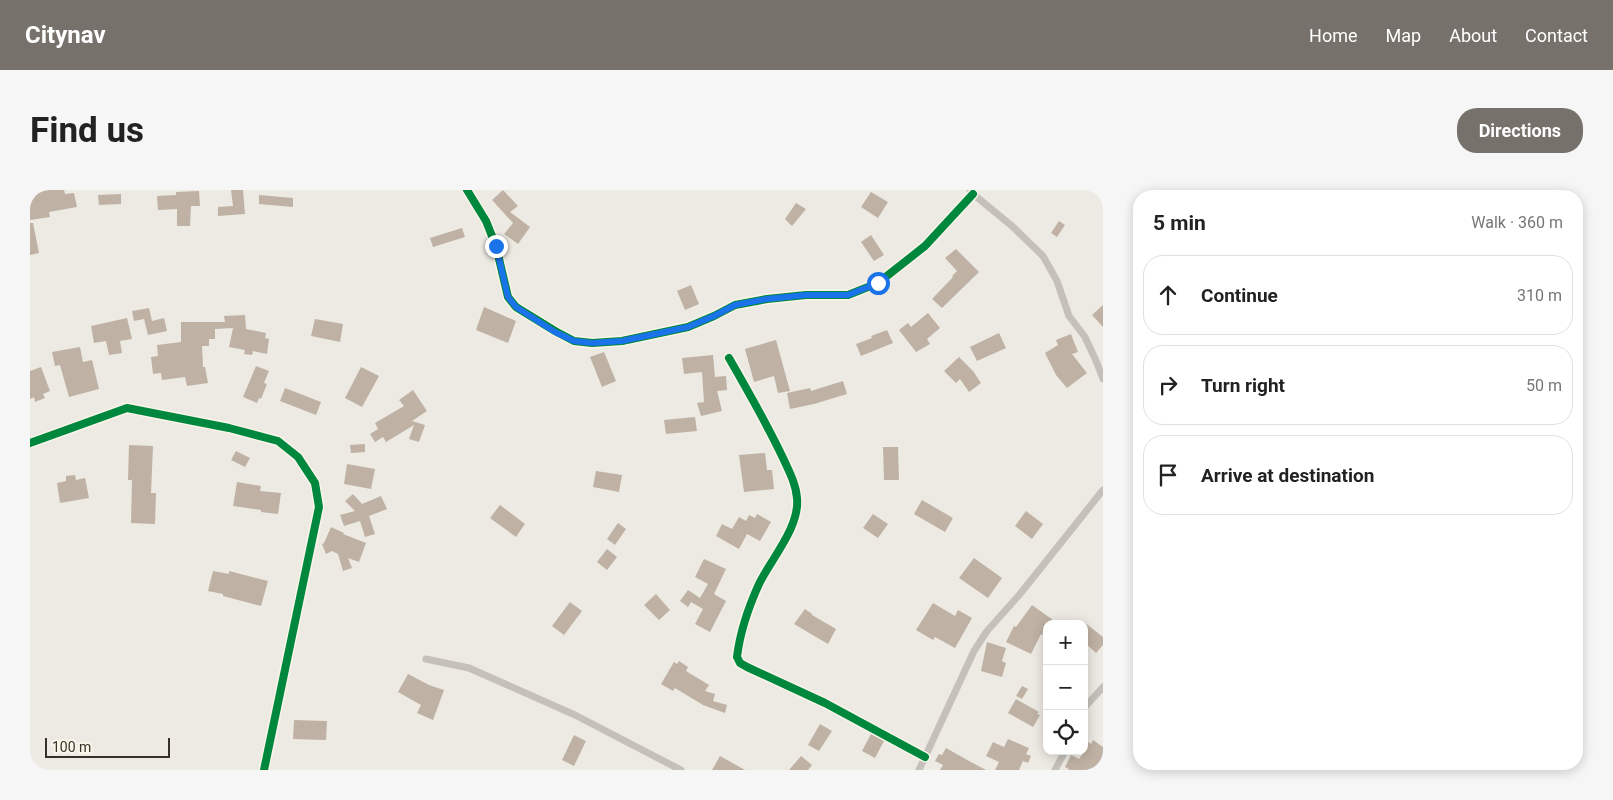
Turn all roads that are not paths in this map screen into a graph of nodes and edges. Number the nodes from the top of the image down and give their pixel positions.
1 (466, 190) edge
2 (972, 192) edge
3 (729, 358) dead end
4 (1103, 379) edge
5 (30, 443) edge
6 (1103, 490) edge
7 (426, 659) dead end
8 (1103, 687) edge
9 (1088, 704) edge
10 (1063, 755) edge
11 (925, 757) junction
12 (264, 770) edge
13 (682, 770) edge
14 (919, 770) edge
15 (1055, 770) edge

1 - 2 street
2 - 4 street
3 - 11 street
5 - 12 street
6 - 11 street
7 - 13 street
8 - 9 street
10 - 15 street
11 - 14 street

